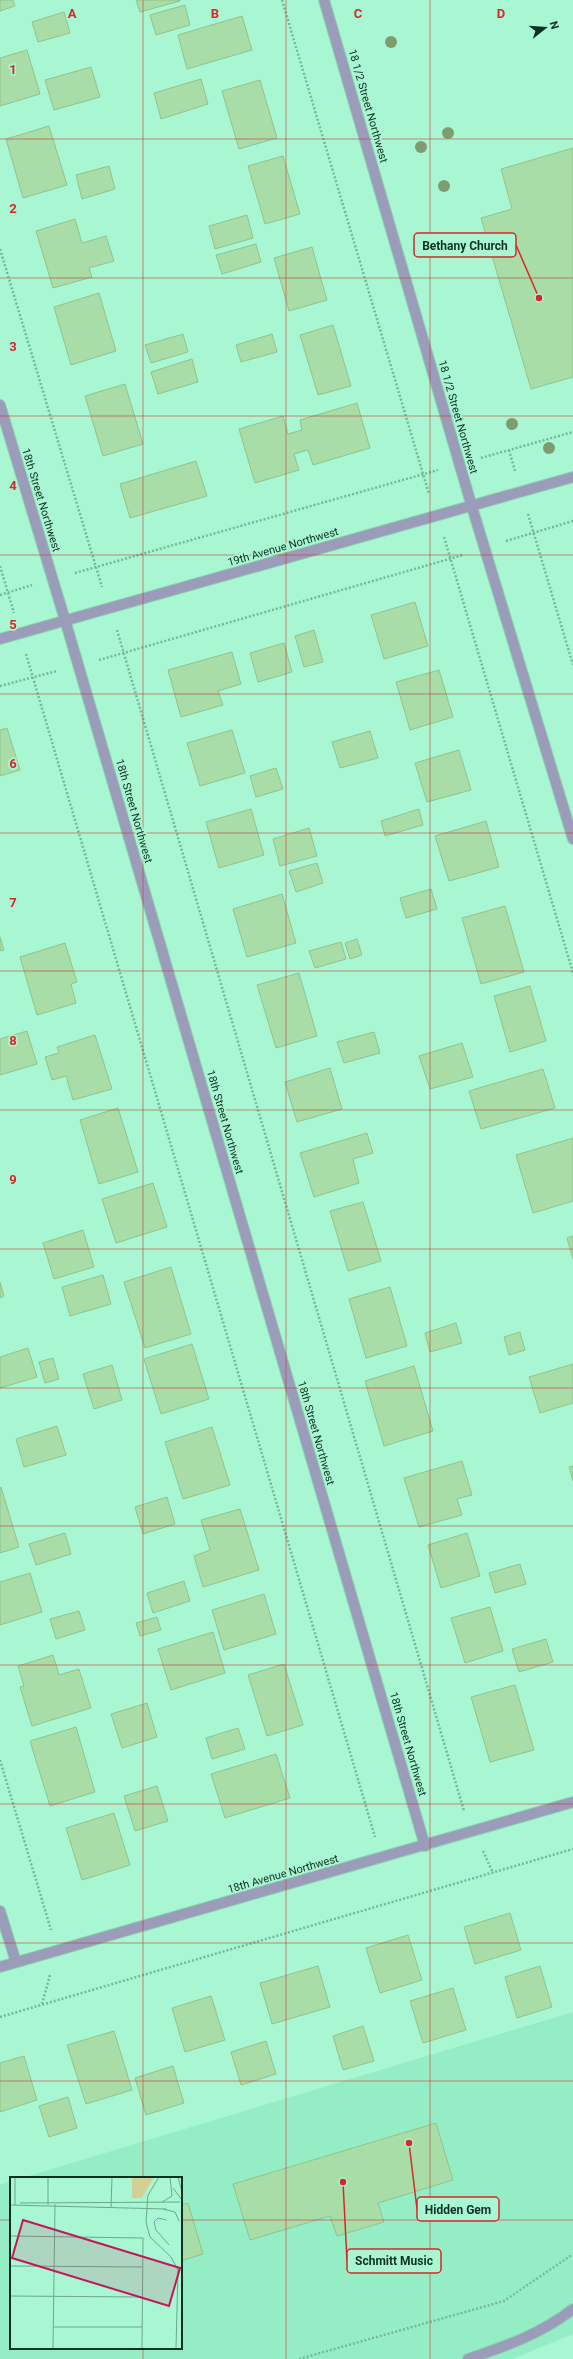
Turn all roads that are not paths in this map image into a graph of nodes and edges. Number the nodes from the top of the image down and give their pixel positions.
1 (324, 0) edge
2 (0, 405) edge
3 (573, 477) edge
4 (472, 507) junction
5 (65, 620) junction
6 (0, 639) edge
7 (573, 840) edge
8 (573, 1802) edge
9 (425, 1846) junction
10 (0, 1911) edge
11 (16, 1962) junction
12 (0, 1967) edge
13 (573, 2309) edge
14 (468, 2359) edge

1 - 4 street, 18 1/2 Street Northwest
2 - 5 street, 18th Street Northwest
3 - 4 street, 19th Avenue Northwest
4 - 5 street, 19th Avenue Northwest
4 - 7 street, 18 1/2 Street Northwest
5 - 6 street, 19th Avenue Northwest
5 - 9 street, 18th Street Northwest
8 - 9 street, 18th Avenue Northwest
9 - 11 street, 18th Avenue Northwest
10 - 11 street
11 - 12 street, 18th Avenue Northwest
13 - 14 street

